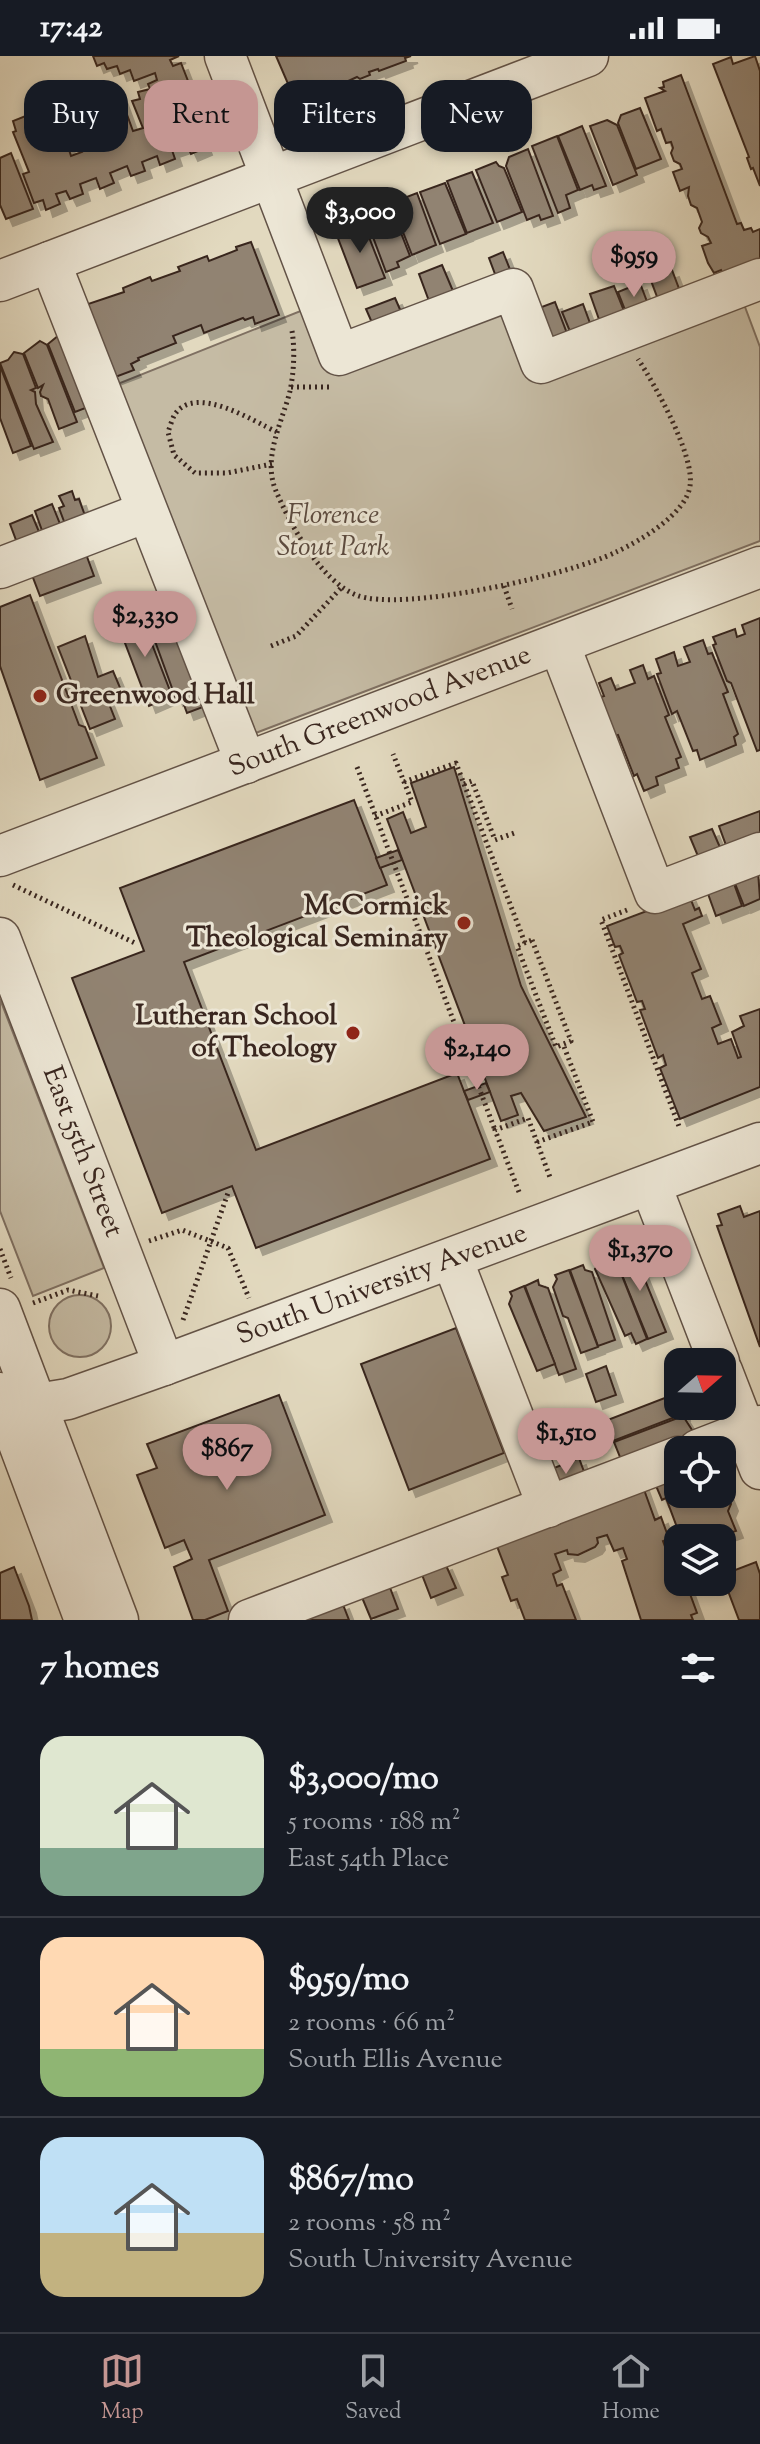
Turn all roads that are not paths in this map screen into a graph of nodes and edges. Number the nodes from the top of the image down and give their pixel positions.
1 (225, 56) edge
2 (588, 56) edge
3 (271, 177) junction
4 (50, 262) junction
5 (760, 279) edge
6 (0, 281) edge
7 (146, 512) junction
8 (760, 567) edge
9 (0, 568) edge
10 (559, 644) junction
11 (246, 763) junction
12 (760, 853) edge
13 (4, 870) edge
14 (0, 938) edge
15 (760, 1143) edge
16 (651, 1186) junction
17 (452, 1259) junction
18 (14, 1296) edge
19 (714, 1348) edge
20 (164, 1365) junction
21 (736, 1397) edge
22 (11, 1404) edge
23 (753, 1429) edge
24 (664, 1462) edge
25 (760, 1469) edge
26 (548, 1507) junction
27 (85, 1620) edge
28 (118, 1620) edge
29 (249, 1620) edge

1 - 3 street
2 - 3 street
3 - 4 street
3 - 5 street
4 - 6 street
4 - 7 street
7 - 9 street
7 - 11 street
8 - 10 street, South Greenwood Avenue
10 - 11 street, South Greenwood Avenue
10 - 12 street
11 - 13 street, South Greenwood Avenue
14 - 20 street, East 55th Street
15 - 16 street, South University Avenue
16 - 17 street, South University Avenue
16 - 19 street
17 - 20 street, South University Avenue
17 - 26 street
18 - 22 street
20 - 22 street, South University Avenue
21 - 23 street
22 - 27 street
22 - 28 street
23 - 25 street
24 - 26 street
26 - 29 street

